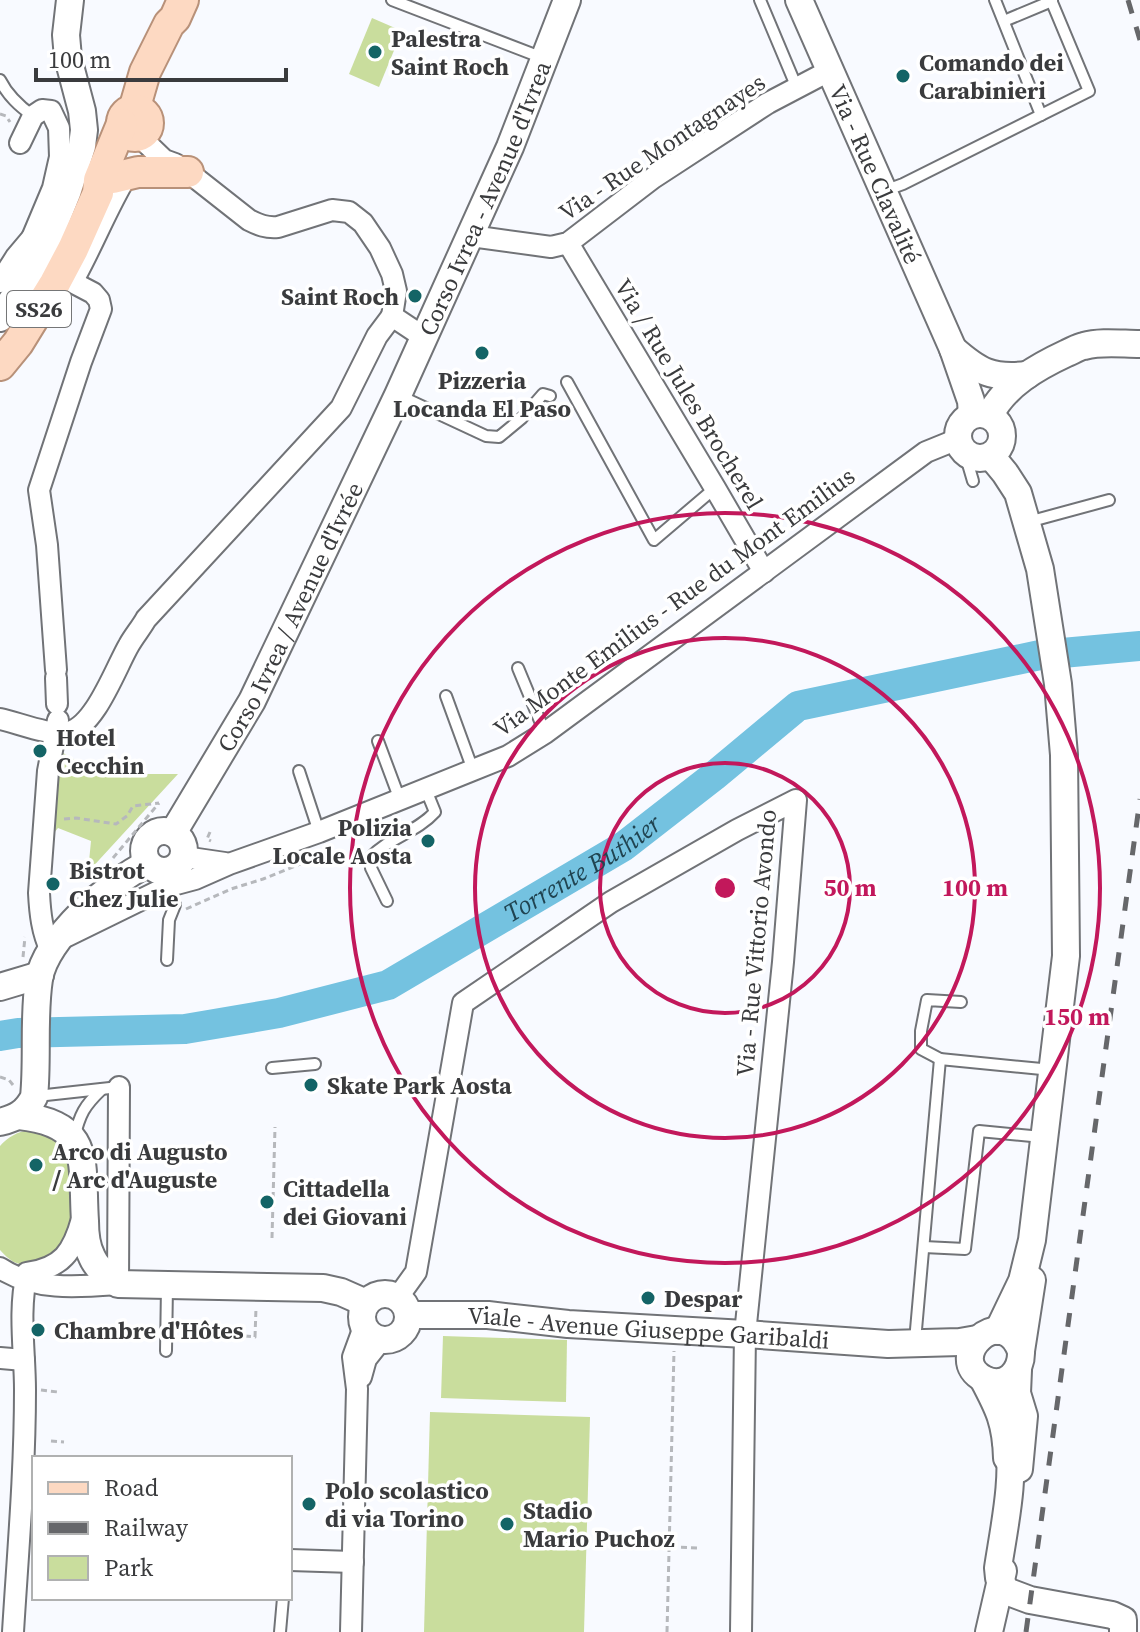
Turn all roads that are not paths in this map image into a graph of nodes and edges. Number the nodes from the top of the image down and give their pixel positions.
1 (70, 0) edge
2 (392, 0) edge
3 (567, 0) edge
4 (760, 0) edge
5 (799, 0) edge
6 (995, 0) edge
7 (1051, 1) edge
8 (179, 9) edge
9 (1004, 21) junction
10 (545, 59) junction
11 (829, 71) junction
12 (0, 80) edge
13 (797, 88) junction
14 (1041, 115) junction
15 (33, 116) junction
16 (137, 125) junction
17 (20, 143) dead end
18 (181, 168) junction
19 (113, 182) junction
20 (882, 192) junction
21 (471, 236) junction
22 (39, 241) junction
23 (568, 243) junction
24 (0, 282) edge
25 (63, 282) junction
26 (392, 316) junction
27 (0, 318) edge
28 (425, 338) junction
29 (1140, 344) edge
30 (953, 349) junction
31 (0, 365) edge
32 (1042, 370) junction
33 (567, 382) dead end
34 (398, 395) junction
35 (550, 396) dead end
36 (981, 415) junction
37 (973, 458) junction
38 (715, 488) junction
39 (1109, 500) dead end
40 (1028, 522) junction
41 (764, 572) junction
42 (518, 668) dead end
43 (446, 696) dead end
44 (0, 719) edge
45 (56, 719) junction
46 (545, 733) junction
47 (378, 741) dead end
48 (473, 770) junction
49 (299, 771) dead end
50 (426, 790) junction
51 (400, 800) junction
52 (319, 832) junction
53 (178, 845) junction
54 (223, 867) junction
55 (169, 886) junction
56 (387, 901) dead end
57 (55, 946) junction
58 (167, 960) dead end
59 (31, 969) junction
60 (0, 987) edge
61 (961, 1002) dead end
62 (940, 1059) junction
63 (315, 1064) dead end
64 (272, 1068) dead end
65 (1052, 1070) junction
66 (110, 1088) junction
67 (16, 1107) edge
68 (1044, 1137) junction
69 (73, 1139) junction
70 (84, 1212) junction
71 (1032, 1240) junction
72 (924, 1247) junction
73 (0, 1268) edge
74 (25, 1282) junction
75 (118, 1284) junction
76 (167, 1284) junction
77 (403, 1306) junction
78 (370, 1323) junction
79 (745, 1334) junction
80 (987, 1335) junction
81 (915, 1343) junction
82 (888, 1344) junction
83 (166, 1351) dead end
84 (0, 1358) edge
85 (24, 1360) junction
86 (1019, 1360) junction
87 (978, 1374) junction
88 (1006, 1442) junction
89 (292, 1560) edge
90 (353, 1562) junction
91 (1006, 1588) junction
92 (283, 1600) edge
93 (987, 1628) edge
94 (13, 1632) edge
95 (280, 1632) edge
96 (351, 1632) edge
97 (741, 1632) edge
98 (1123, 1632) edge

1 - 22 street
2 - 10 lane
3 - 10 street, Corso Ivrea - Avenue d'Ivrea
4 - 13 lane
5 - 11 street, Via - Rue Clavalité
6 - 9 lane
7 - 9 lane
7 - 14 lane
8 - 16 main road
9 - 14 lane
10 - 21 street, Corso Ivrea - Avenue d'Ivrea
11 - 13 street, Via - Rue Montagnayes
11 - 20 street, Via - Rue Clavalité
12 - 15 lane
13 - 23 street, Via - Rue Montagnayes
14 - 20 lane
15 - 17 street
15 - 22 street
16 - 18 street
16 - 19 main road
18 - 19 main road
18 - 26 street
19 - 25 main road, SS26
20 - 30 street, Via - Rue Clavalité
21 - 23 street, Via - Rue Montagnayes
21 - 28 street, Corso Ivrea - Avenue d'Ivrea
22 - 24 street
22 - 27 street
23 - 38 street, Via / Rue Jules Brocherel
25 - 31 main road, SS26
25 - 45 street
26 - 28 street
26 - 45 street
28 - 34 street, Corso Ivrea - Avenue d'Ivrea
29 - 32 street
30 - 32 street
30 - 36 street, Via - Rue Clavalité
32 - 36 street
33 - 38 lane
34 - 35 lane
34 - 53 street, Corso Ivrea / Avenue d'Ivrée
36 - 37 street
36 - 37 street
37 - 40 street
37 - 41 street, Via Monte Emilius - Rue du Mont Emilius
38 - 41 street, Via / Rue Jules Brocherel
39 - 40 lane
40 - 65 street
41 - 46 street, Via Monte Emilius - Rue du Mont Emilius
42 - 46 lane
43 - 48 lane
44 - 45 street
45 - 57 street
46 - 48 street, Via Monte Emilius - Rue du Mont Emilius
47 - 51 lane
48 - 50 street, Via Monte Emilius - Rue du Mont Emilius
49 - 52 lane
50 - 51 street, Via Monte Emilius - Rue du Mont Emilius
50 - 56 lane
51 - 52 street, Via Monte Emilius - Rue du Mont Emilius
52 - 54 street, Via Monte Emilius - Rue du Mont Emilius
53 - 54 street
53 - 57 street
54 - 55 street, Via Monte Emilius - Rue du Mont Emilius
55 - 57 street, Via Monte Emilius - Rue du Mont Emilius
55 - 58 lane
57 - 59 street
59 - 60 street
59 - 67 street
61 - 62 lane
62 - 65 lane
62 - 72 lane
63 - 64 lane
65 - 68 street
66 - 67 lane
66 - 69 lane
66 - 75 street
67 - 69 street
68 - 71 street
68 - 72 lane
69 - 70 street
70 - 74 street
70 - 75 street
71 - 80 street
71 - 86 street
72 - 81 lane
73 - 74 street
74 - 75 street
74 - 85 street
75 - 76 street
76 - 78 street
76 - 83 lane
77 - 78 street, Viale - Avenue Giuseppe Garibaldi
77 - 78 street
77 - 79 street, Viale - Avenue Giuseppe Garibaldi
77 - 79 street, Via - Rue Vittorio Avondo
78 - 90 street
79 - 82 street, Viale - Avenue Giuseppe Garibaldi
79 - 97 street
80 - 81 street, Viale - Avenue Giuseppe Garibaldi
80 - 86 street
80 - 87 street
81 - 82 street, Viale - Avenue Giuseppe Garibaldi
82 - 87 street, Viale - Avenue Giuseppe Garibaldi
84 - 85 street
85 - 94 street
86 - 87 street
86 - 91 street
87 - 88 street
88 - 91 street
88 - 93 street
89 - 90 street
90 - 96 street
91 - 93 street
91 - 98 street
92 - 95 lane

